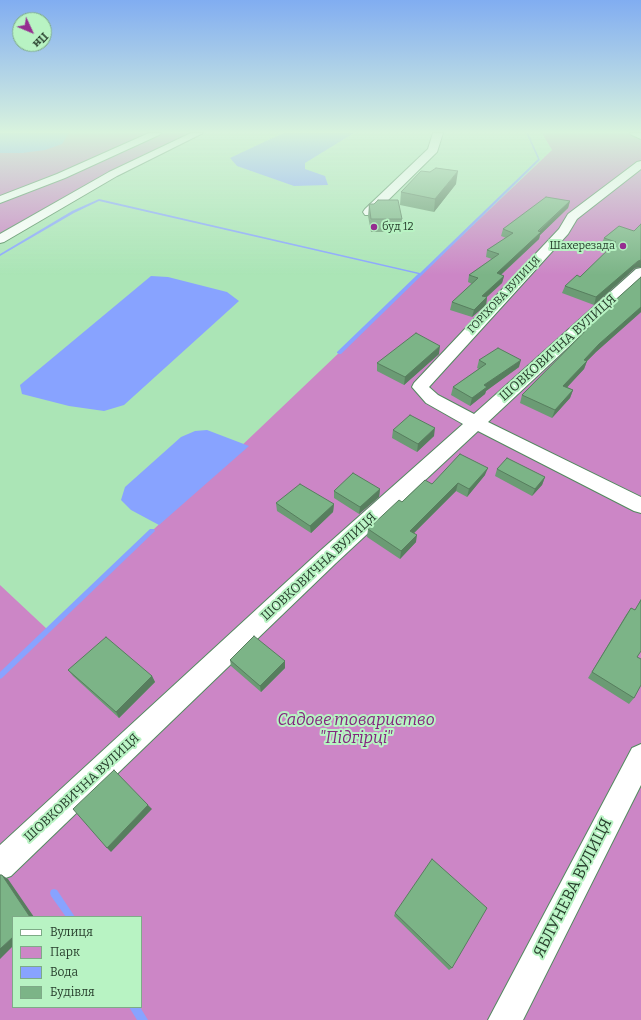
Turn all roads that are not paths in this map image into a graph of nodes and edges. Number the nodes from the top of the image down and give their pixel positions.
1 (49, 181) edge
2 (102, 181) edge
3 (401, 181) edge
4 (619, 181) edge
5 (0, 200) edge
6 (369, 212) edge
7 (0, 239) edge
8 (641, 272) edge
9 (476, 423) junction
10 (641, 506) edge
11 (641, 757) edge
12 (0, 865) edge
13 (505, 1020) edge

1 - 5 street
2 - 7 street
3 - 6 street
4 - 9 street, ГОРІХОВА ВУЛИЦЯ
8 - 9 street, ШОВКОВИЧНА ВУЛИЦЯ
9 - 10 street
9 - 12 street, ШОВКОВИЧНА ВУЛИЦЯ
11 - 13 street, ЯБЛУНЕВА ВУЛИЦЯ

